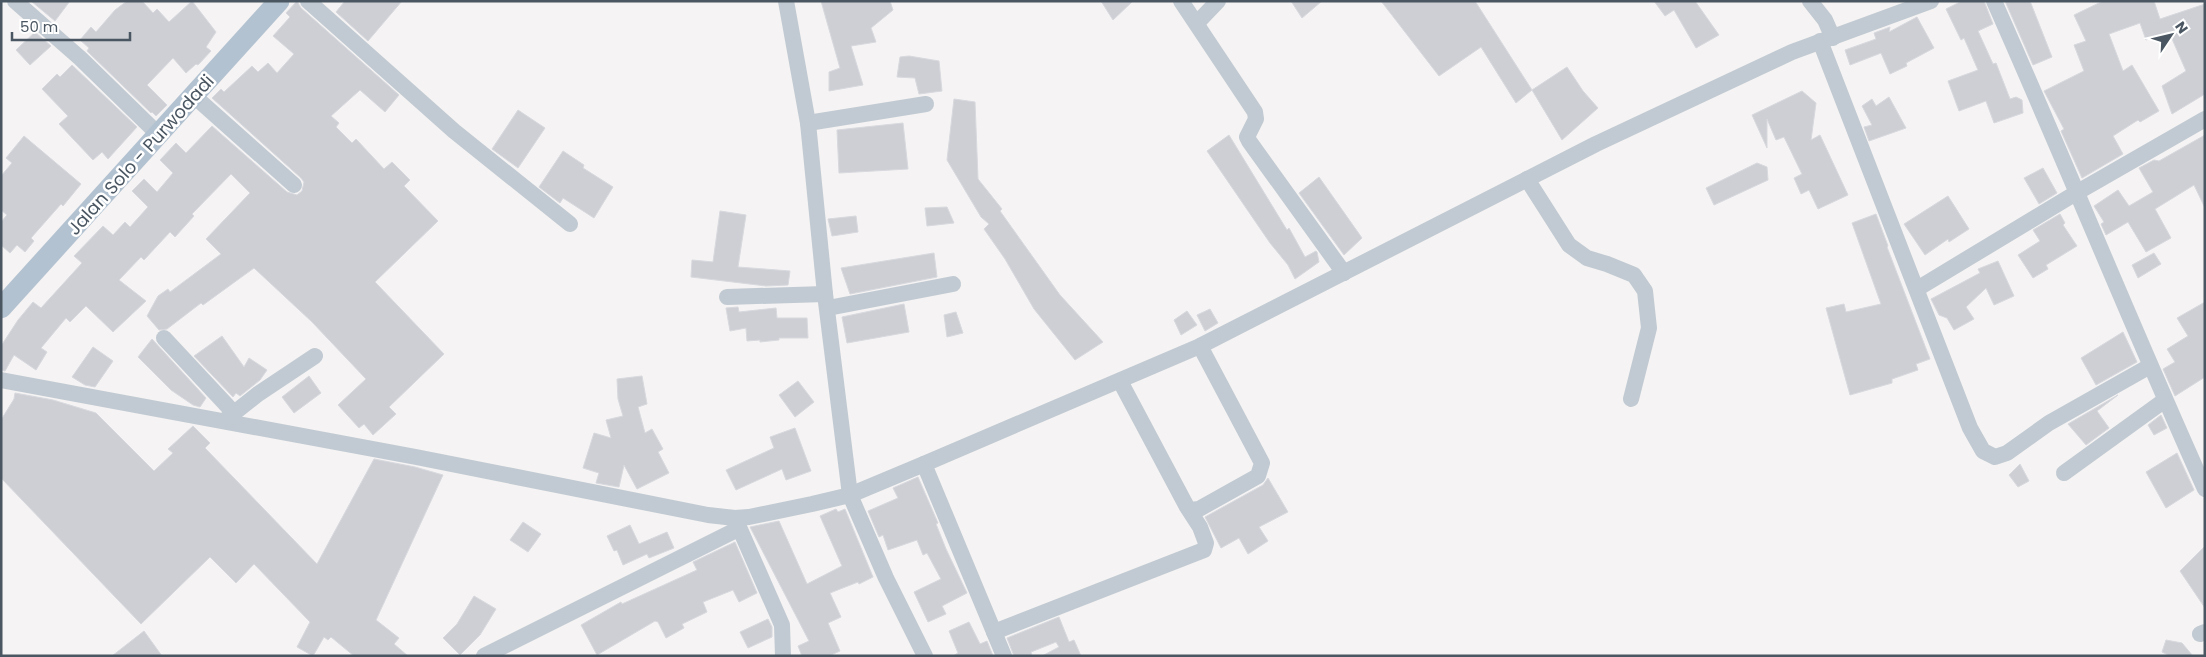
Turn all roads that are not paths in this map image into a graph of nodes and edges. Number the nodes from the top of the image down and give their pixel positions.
1 (15, 1) edge
2 (308, 1) edge
3 (786, 1) edge
4 (1182, 1) edge
5 (1218, 1) edge
6 (1810, 1) edge
7 (1931, 1) edge
8 (1994, 1) edge
9 (275, 3) edge
10 (1197, 23) junction
11 (1827, 40) junction
12 (194, 96) junction
13 (926, 104) dead end
14 (2205, 119) edge
15 (808, 123) junction
16 (159, 135) junction
17 (1527, 179) junction
18 (294, 185) dead end
19 (2076, 193) junction
20 (570, 224) dead end
21 (1344, 273) junction
22 (953, 284) dead end
23 (1917, 289) junction
24 (727, 297) dead end
25 (827, 301) junction
26 (1, 308) edge
27 (164, 338) dead end
28 (1200, 346) junction
29 (315, 356) dead end
30 (2150, 366) junction
31 (1, 380) edge
32 (1120, 381) junction
33 (1632, 399) dead end
34 (2165, 400) junction
35 (229, 417) junction
36 (924, 464) junction
37 (2064, 473) dead end
38 (2205, 489) edge
39 (850, 494) junction
40 (1190, 510) junction
41 (737, 523) junction
42 (994, 632) junction
43 (512, 649) edge
44 (484, 656) edge
45 (783, 656) edge
46 (925, 656) edge
47 (1004, 656) edge

1 - 16 street
2 - 20 street
3 - 15 street
4 - 10 street
5 - 10 street
6 - 11 street
7 - 11 street
8 - 19 street
9 - 12 main road, Jalan Solo - Purwodadi
10 - 21 street
11 - 17 street
11 - 23 street
12 - 16 main road, Jalan Solo - Purwodadi
12 - 18 street
13 - 15 street
14 - 19 street
15 - 25 street
16 - 26 main road, Jalan Solo - Purwodadi
17 - 21 street
17 - 33 street
19 - 23 street
19 - 30 street
21 - 28 street
22 - 25 street
23 - 30 street
24 - 25 street
25 - 39 street
27 - 35 street
28 - 32 street
28 - 40 street
29 - 35 street
30 - 34 street
31 - 35 street
32 - 36 street
32 - 40 street
34 - 37 street
34 - 38 street
35 - 41 street
36 - 39 street
36 - 42 street
39 - 41 street
39 - 46 street
40 - 42 street
41 - 43 street
41 - 45 street
42 - 47 street
43 - 44 street

